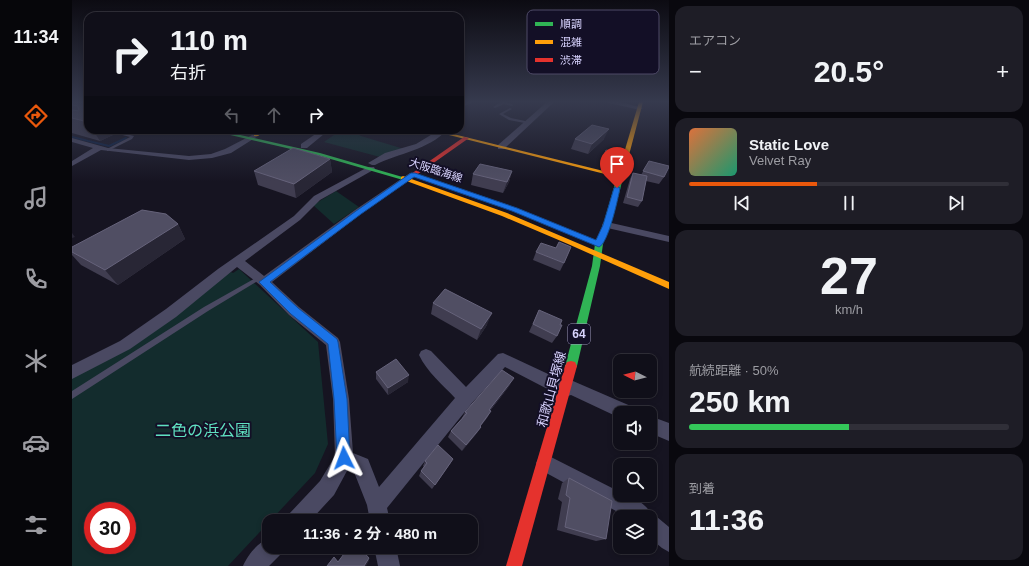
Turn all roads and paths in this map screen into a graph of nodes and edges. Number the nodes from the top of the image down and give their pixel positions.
1 (523, 128) edge
2 (633, 128) edge
3 (123, 134) edge
4 (235, 134) edge
5 (244, 134) edge
6 (258, 134) edge
7 (321, 134) edge
8 (438, 134) edge
9 (453, 134) edge
10 (253, 137) junction
11 (466, 138) junction
12 (72, 140) edge
13 (304, 146) junction
14 (501, 146) junction
15 (99, 148) junction
16 (108, 150) junction
17 (73, 163) edge
18 (372, 166) junction
19 (620, 176) junction
20 (409, 177) junction
21 (607, 225) junction
22 (669, 239) edge
23 (598, 248) junction
24 (620, 253) dead end
25 (238, 261) junction
26 (261, 280) junction
27 (669, 286) edge
28 (426, 355) dead end
29 (72, 372) edge
30 (566, 388) junction
31 (72, 395) edge
32 (466, 398) junction
33 (613, 407) edge
34 (657, 427) edge
35 (669, 432) edge
36 (344, 458) junction
37 (545, 463) junction
38 (634, 510) edge
39 (378, 513) edge
40 (303, 514) edge
41 (657, 530) edge
42 (669, 541) edge
43 (265, 554) edge
44 (386, 554) edge
45 (254, 566) edge
46 (389, 566) edge
47 (514, 566) edge

1 - 14 street
2 - 19 main road, 和歌山貝塚線 / 64
3 - 16 lane
4 - 10 main road, 大阪臨海線
5 - 10 main road, 大阪臨海線
6 - 10 main road
7 - 13 street
8 - 18 street
9 - 11 main road
10 - 13 main road, 大阪臨海線
10 - 16 street
10 - 18 main road, 大阪臨海線
11 - 14 main road
11 - 20 main road
12 - 15 street
13 - 18 main road, 大阪臨海線
14 - 19 main road
15 - 16 street
15 - 17 street
18 - 20 main road, 大阪臨海線
18 - 25 street
19 - 21 main road, 和歌山貝塚線 / 64
20 - 23 main road, 大阪臨海線
20 - 23 main road, 大阪臨海線
20 - 26 street
21 - 22 street
21 - 23 main road, 和歌山貝塚線 / 64
23 - 24 main road, 大阪臨海線
23 - 27 main road, 大阪臨海線
23 - 30 main road, 和歌山貝塚線 / 64
25 - 26 street
25 - 29 street
26 - 31 lane
26 - 36 street
28 - 32 street
30 - 32 street
30 - 33 street
30 - 37 main road, 和歌山貝塚線 / 64
32 - 39 street
34 - 35 street
36 - 39 street
36 - 40 street
37 - 38 street
37 - 47 main road, 和歌山貝塚線 / 64
41 - 42 street
43 - 45 street
44 - 46 street

